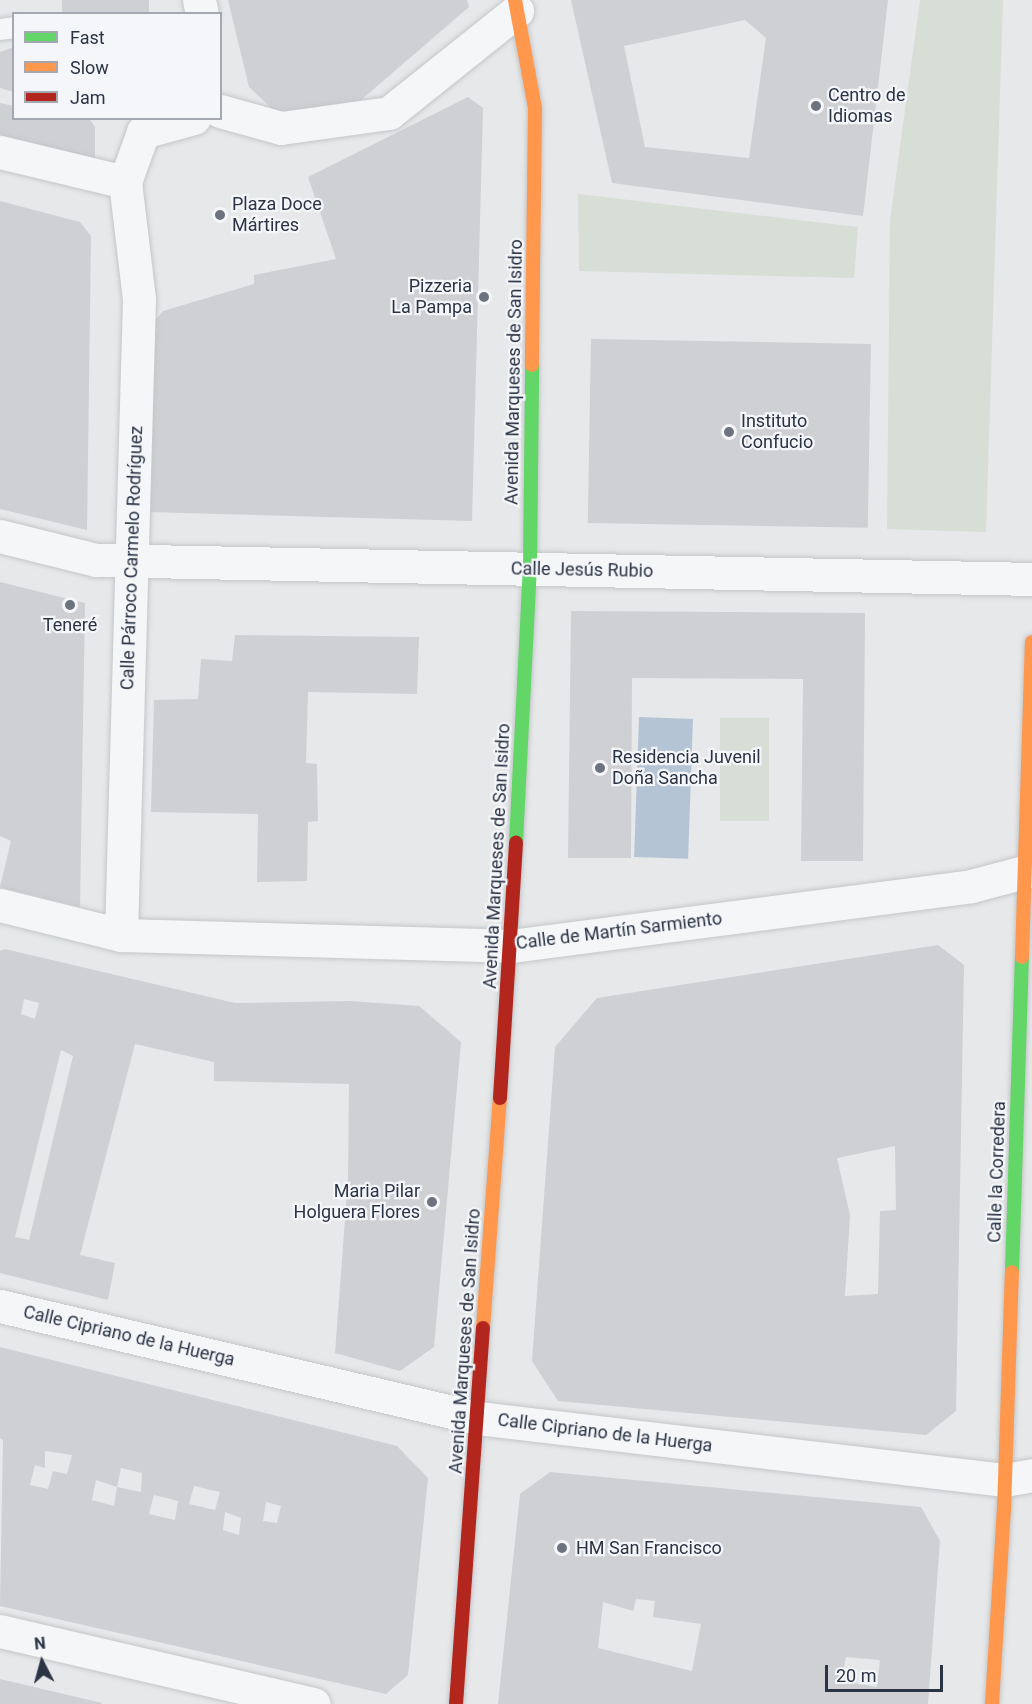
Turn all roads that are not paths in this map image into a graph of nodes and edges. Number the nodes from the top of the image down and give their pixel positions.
1 (516, 5) edge
2 (222, 111) edge
3 (162, 120) edge
4 (138, 125) edge
5 (0, 152) edge
6 (126, 182) junction
7 (0, 536) edge
8 (131, 561) junction
9 (530, 569) junction
10 (1032, 579) edge
11 (1032, 642) edge
12 (1027, 871) edge
13 (0, 905) edge
14 (120, 935) junction
15 (511, 946) junction
16 (0, 1306) edge
17 (478, 1418) junction
18 (1018, 1478) edge
19 (0, 1631) edge
20 (314, 1704) edge
21 (456, 1704) edge
22 (992, 1704) edge

1 - 2 street
1 - 9 main road, Avenida Marqueses de San Isidro
3 - 4 street
4 - 6 street
5 - 6 street
6 - 8 street, Calle Párroco Carmelo Rodríguez
7 - 8 street, Calle Jesús Rubio
8 - 9 street, Calle Jesús Rubio
8 - 14 street, Calle Párroco Carmelo Rodríguez
9 - 10 street, Calle Jesús Rubio
9 - 15 main road, Avenida Marqueses de San Isidro
11 - 12 main road, Calle la Corredera
12 - 15 street, Calle de Martín Sarmiento
12 - 18 main road, Calle la Corredera
13 - 14 street, Calle de Martín Sarmiento
14 - 15 street, Calle de Martín Sarmiento
15 - 17 main road, Avenida Marqueses de San Isidro
16 - 17 street, Calle Cipriano de la Huerga
17 - 18 street, Calle Cipriano de la Huerga
17 - 21 main road, Avenida Marqueses de San Isidro
18 - 22 main road, Calle la Corredera
19 - 20 street

